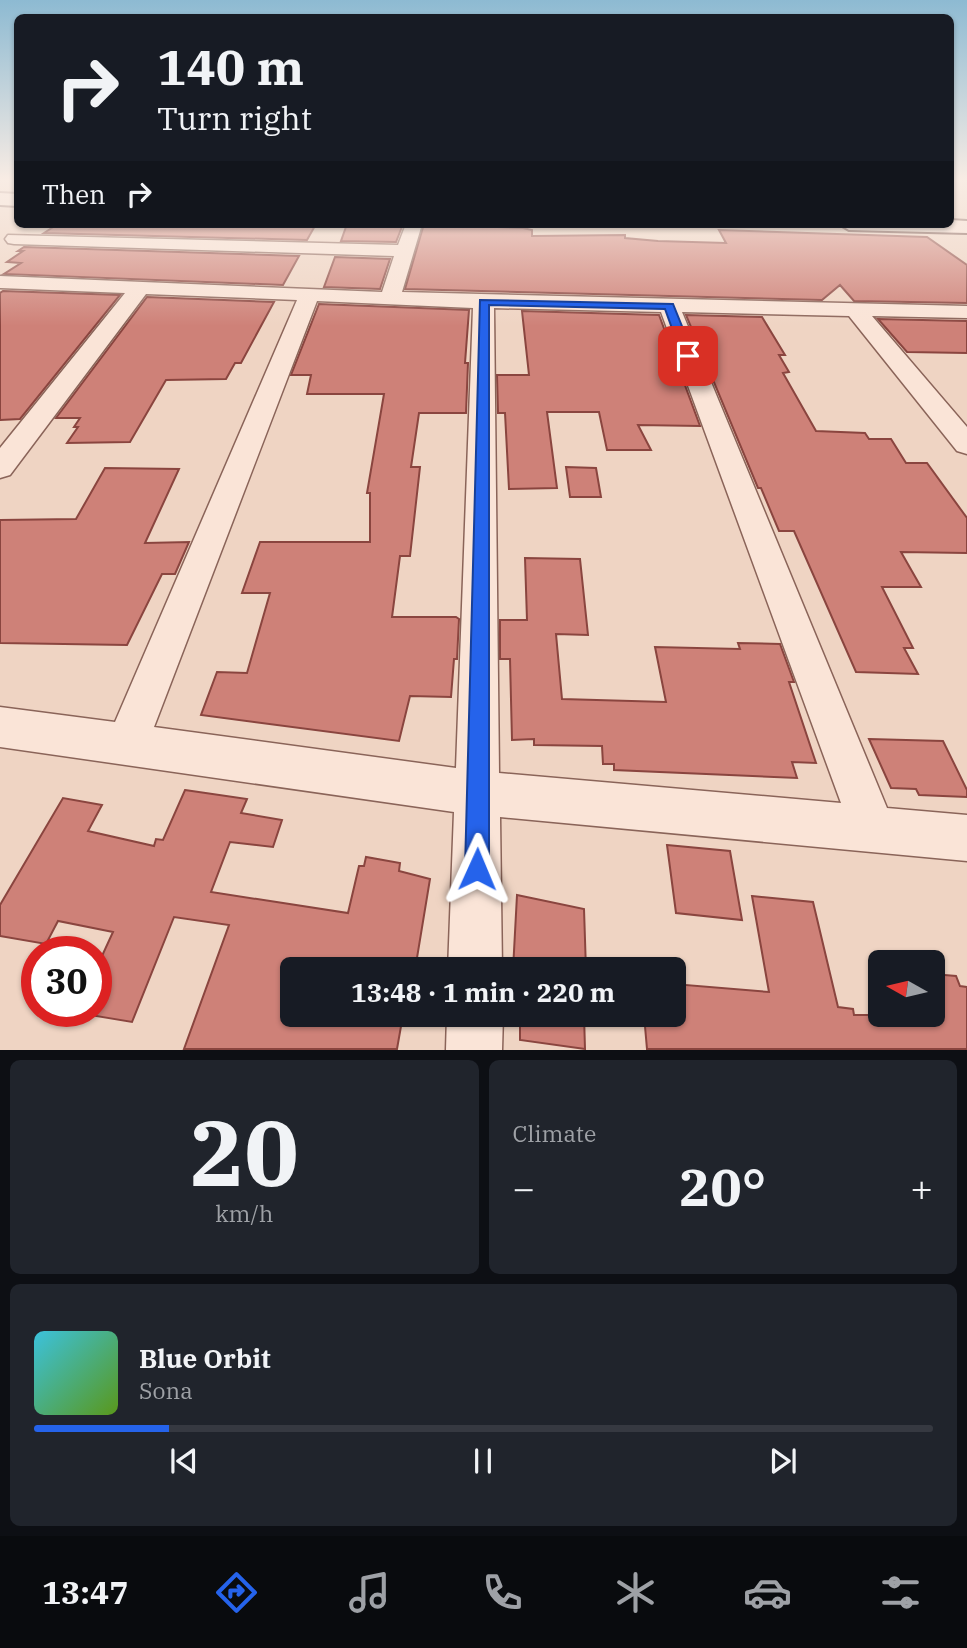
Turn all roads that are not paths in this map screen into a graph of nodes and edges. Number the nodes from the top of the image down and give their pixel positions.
1 (27, 228) edge
2 (413, 228) edge
3 (15, 239) junction
4 (0, 251) edge
5 (405, 251) junction
6 (0, 282) edge
7 (139, 288) junction
8 (309, 295) junction
9 (390, 298) junction
10 (484, 302) junction
11 (669, 306) junction
12 (855, 310) junction
13 (967, 312) edge
14 (967, 445) edge
15 (0, 468) edge
16 (0, 727) edge
17 (127, 744) junction
18 (478, 793) junction
19 (874, 831) junction
20 (967, 838) edge
21 (475, 957) edge
22 (475, 1027) edge
23 (474, 1049) edge

1 - 3 street
2 - 5 street
3 - 4 street
3 - 5 street
5 - 9 street
6 - 7 street
7 - 8 street
7 - 15 street
8 - 9 street
8 - 17 street
9 - 10 street
10 - 11 street
10 - 18 street
11 - 12 street
11 - 19 street
12 - 13 street
12 - 14 street
16 - 17 street
17 - 18 street
18 - 19 street
18 - 21 street
19 - 20 street
22 - 23 street

